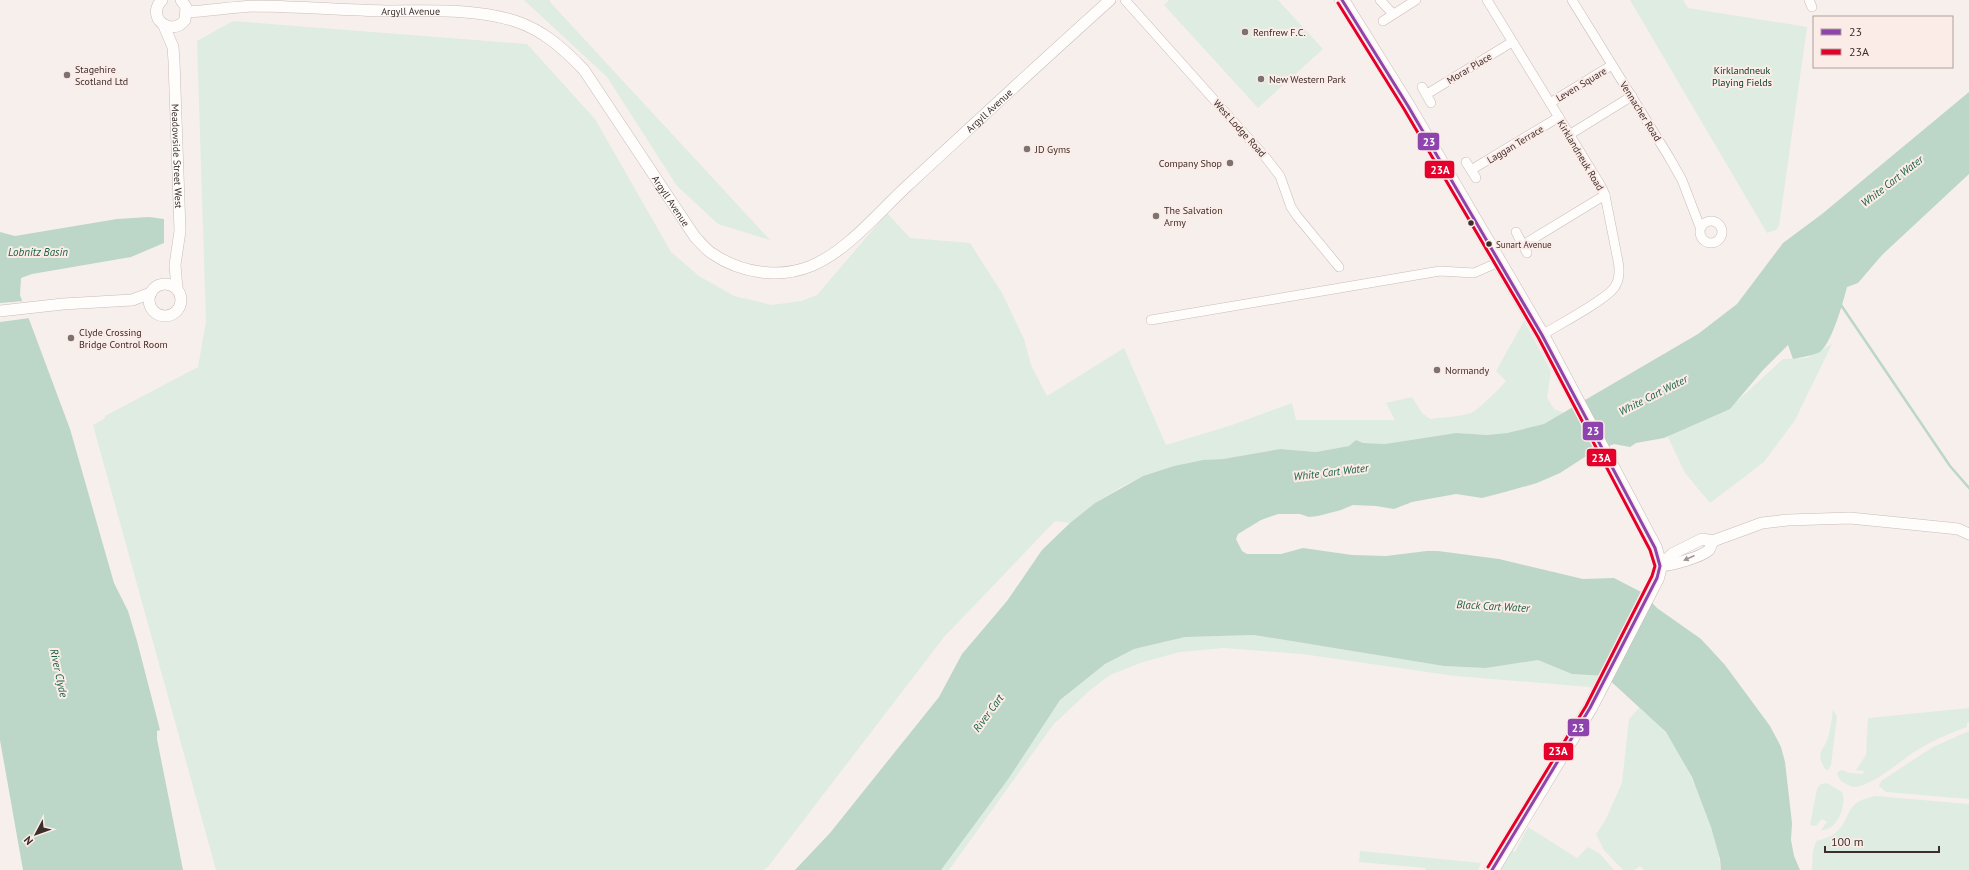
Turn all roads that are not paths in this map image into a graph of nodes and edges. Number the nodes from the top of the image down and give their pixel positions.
1 (162, 0) edge
2 (181, 0) edge
3 (1110, 0) edge
4 (1125, 0) edge
5 (1342, 0) edge
6 (1380, 0) edge
7 (1416, 0) edge
8 (1487, 0) edge
9 (1572, 0) edge
10 (187, 12) junction
11 (1393, 14) junction
12 (1383, 21) dead end
13 (164, 26) junction
14 (179, 26) junction
15 (1512, 42) junction
16 (173, 47) junction
17 (1612, 65) junction
18 (1632, 96) junction
19 (1432, 103) dead end
20 (1550, 103) junction
21 (1559, 117) junction
22 (1569, 135) junction
23 (1476, 178) dead end
24 (1605, 195) junction
25 (1700, 227) dead end
26 (1516, 232) dead end
27 (1499, 262) junction
28 (175, 265) junction
29 (1338, 267) dead end
30 (161, 284) junction
31 (177, 289) junction
32 (151, 293) junction
33 (132, 300) junction
34 (150, 305) junction
35 (0, 311) edge
36 (1151, 320) dead end
37 (1542, 335) junction
38 (1964, 528) edge
39 (1969, 534) edge
40 (1660, 566) junction
41 (1492, 870) edge

1 - 13 street, Meadowside Street West
2 - 10 street
3 - 10 street, Argyll Avenue
4 - 29 street, West Lodge Road
5 - 27 main road
6 - 11 street
7 - 11 street
8 - 15 street, Kirklandneuk Road
9 - 17 street, Vennacher Road
10 - 14 street, Meadowside Street West
11 - 12 street
13 - 14 street
13 - 16 street, Meadowside Street West
14 - 16 street, Meadowside Street West
15 - 19 street, Morar Place
15 - 20 street, Kirklandneuk Road
16 - 28 street, Meadowside Street West
17 - 18 street, Vennacher Road
17 - 20 street, Leven Square
18 - 22 street
18 - 25 street, Vennacher Road
20 - 21 street, Kirklandneuk Road
21 - 22 street, Kirklandneuk Road
21 - 23 street, Laggan Terrace
22 - 24 street, Kirklandneuk Road
24 - 26 street
24 - 37 street, Kirklandneuk Road
27 - 36 street
27 - 37 main road
28 - 30 street, Meadowside Street West
28 - 31 street, Meadowside Street West
30 - 31 street
30 - 32 street
31 - 34 street
32 - 33 street
32 - 34 street
33 - 34 street
33 - 35 street
37 - 40 main road
38 - 39 street
38 - 40 street
40 - 41 main road

